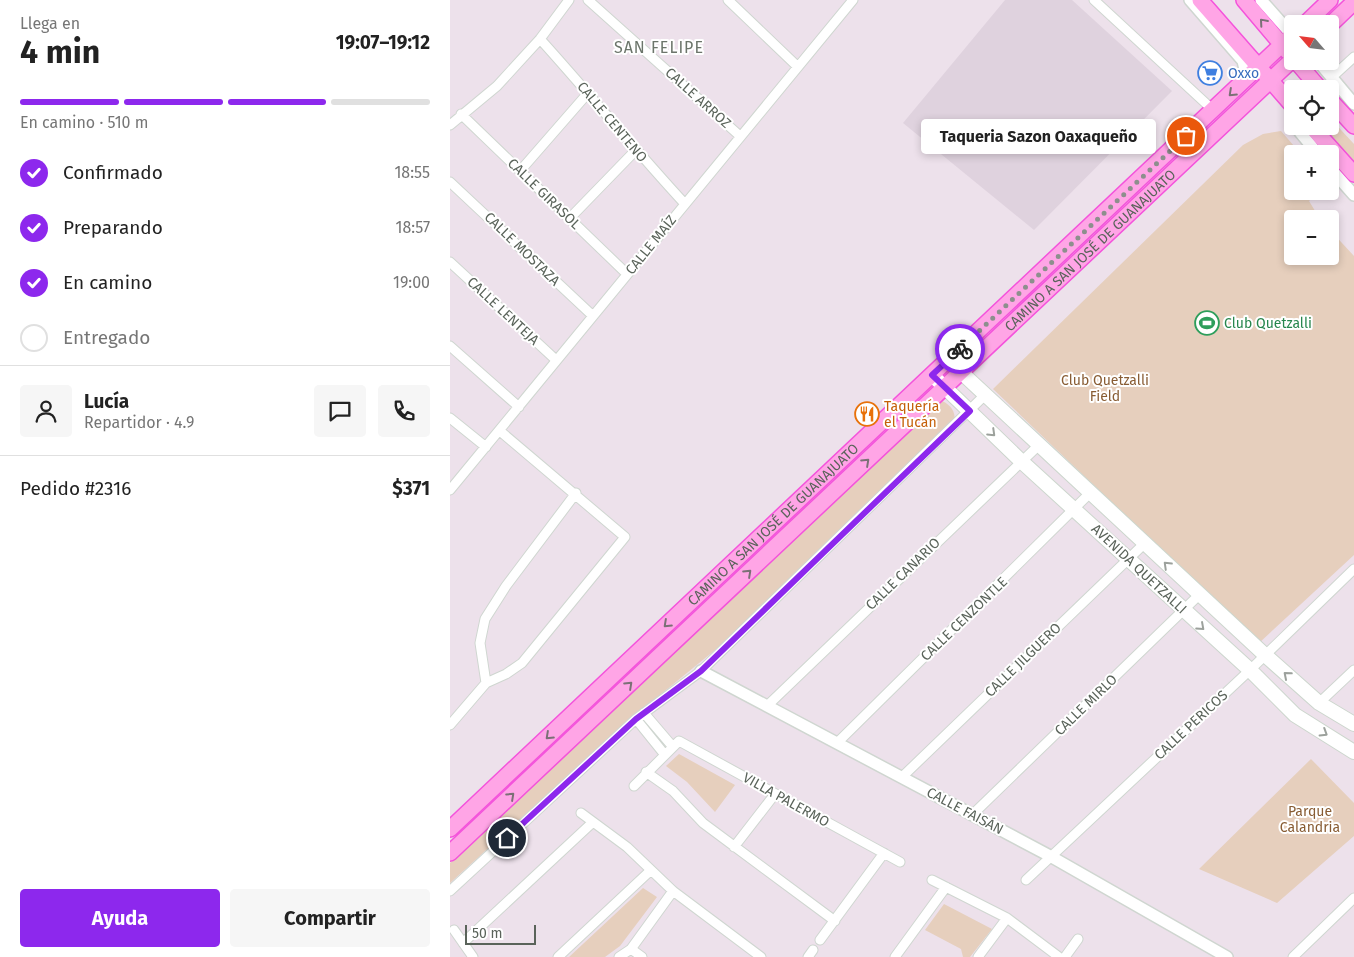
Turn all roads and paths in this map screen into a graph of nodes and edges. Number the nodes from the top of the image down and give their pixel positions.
1 (569, 0) edge
2 (588, 0) edge
3 (728, 0) edge
4 (853, 0) edge
5 (1094, 0) edge
6 (1190, 0) edge
7 (1200, 0) edge
8 (1244, 0) edge
9 (1261, 0) edge
10 (1330, 0) edge
11 (1354, 2) edge
12 (1314, 15) edge
13 (1339, 16) edge
14 (1284, 34) edge
15 (1284, 36) edge
16 (540, 39) junction
17 (1284, 44) edge
18 (1354, 57) edge
19 (1284, 66) edge
20 (798, 67) junction
21 (1259, 67) junction
22 (1308, 70) edge
23 (1247, 78) junction
24 (1321, 80) edge
25 (1330, 80) edge
26 (1270, 81) junction
27 (588, 93) junction
28 (1339, 93) edge
29 (1284, 96) edge
30 (1354, 104) edge
31 (1213, 110) junction
32 (1339, 110) edge
33 (461, 114) junction
34 (450, 125) edge
35 (1354, 126) edge
36 (1302, 135) edge
37 (1319, 135) edge
38 (740, 136) junction
39 (1311, 145) edge
40 (635, 150) junction
41 (520, 171) junction
42 (1354, 174) edge
43 (1339, 178) edge
44 (450, 182) edge
45 (1354, 195) edge
46 (685, 204) junction
47 (569, 219) junction
48 (450, 262) edge
49 (627, 274) junction
50 (593, 316) junction
51 (450, 346) edge
52 (556, 360) junction
53 (948, 360) junction
54 (961, 372) junction
55 (932, 375) junction
56 (944, 388) junction
57 (985, 395) junction
58 (519, 407) junction
59 (970, 411) junction
60 (450, 418) edge
61 (500, 431) junction
62 (1039, 445) junction
63 (486, 447) junction
64 (1021, 461) junction
65 (450, 490) edge
66 (576, 493) junction
67 (1090, 493) junction
68 (1075, 510) junction
69 (1144, 543) junction
70 (1128, 558) junction
71 (1354, 569) edge
72 (1199, 595) junction
73 (1183, 610) junction
74 (1265, 655) junction
75 (1250, 670) junction
76 (1354, 670) edge
77 (701, 671) junction
78 (486, 683) junction
79 (1319, 703) junction
80 (768, 704) junction
81 (640, 716) junction
82 (1354, 724) edge
83 (450, 725) edge
84 (837, 743) junction
85 (673, 747) junction
86 (1354, 752) edge
87 (665, 754) junction
88 (646, 772) junction
89 (902, 777) junction
90 (634, 786) dead end
91 (774, 794) junction
92 (581, 812) dead end
93 (972, 816) junction
94 (593, 822) junction
95 (450, 829) edge
96 (734, 847) junction
97 (450, 853) edge
98 (884, 853) junction
99 (1050, 856) junction
100 (900, 862) dead end
101 (650, 871) junction
102 (932, 880) dead end
103 (1026, 880) dead end
104 (946, 887) junction
105 (450, 891) edge
106 (673, 891) junction
107 (1354, 898) edge
108 (1007, 918) junction
109 (835, 920) junction
110 (454, 930) dead end
111 (1078, 939) dead end
112 (820, 940) dead end
113 (463, 943) junction
114 (631, 949) junction
115 (473, 957) edge
116 (558, 957) edge
117 (619, 957) edge
118 (642, 957) edge
119 (761, 957) edge
120 (895, 957) edge
121 (978, 957) edge
122 (1060, 957) edge
123 (1065, 957) edge
124 (1227, 957) edge
125 (1293, 957) edge

1 - 16 street
2 - 38 street, CALLE ARROZ
3 - 20 street
4 - 20 street, CALLE MAÍZ
5 - 31 street
6 - 23 street
7 - 21 main road
15 -> 8 main road
9 - 14 street
10 - 12 main road
11 - 13 main road
16 - 27 street, CALLE CENTENO
16 - 33 street
17 - 21 main road, CAMINO A SAN JOSÉ DE GUANAJUATO
18 - 25 street
19 - 26 main road, CAMINO A SAN JOSÉ DE GUANAJUATO
20 - 38 street, CALLE MAÍZ
21 - 23 main road, CAMINO A SAN JOSÉ DE GUANAJUATO
21 - 26 main road
22 - 24 main road
23 -> 31 main road, CAMINO A SAN JOSÉ DE GUANAJUATO
26 - 29 main road
26 - 54 main road, CAMINO A SAN JOSÉ DE GUANAJUATO
27 - 40 street, CALLE CENTENO
27 - 41 street
28 - 30 street
31 - 53 main road, CAMINO A SAN JOSÉ DE GUANAJUATO
32 - 35 main road
33 - 34 street
33 - 41 street, CALLE GIRASOL
36 - 39 street
37 - 42 main road
38 - 46 street, CALLE MAÍZ
40 - 46 street, CALLE CENTENO
40 - 47 street
41 - 47 street, CALLE GIRASOL
43 - 45 street
44 - 50 street, CALLE MOSTAZA
46 - 49 street, CALLE MAÍZ
47 - 49 street, CALLE GIRASOL
48 - 52 street, CALLE LENTEJA
49 - 50 street, CALLE MAÍZ
50 - 52 street, CALLE MAÍZ
51 - 58 street
52 - 58 street, CALLE MAÍZ
53 - 54 main road, AVENIDA QUETZALLI
53 - 55 main road, CAMINO A SAN JOSÉ DE GUANAJUATO
54 - 56 main road, CAMINO A SAN JOSÉ DE GUANAJUATO
54 - 57 main road, AVENIDA QUETZALLI
55 - 56 main road, AVENIDA QUETZALLI
55 -> 95 main road, CAMINO A SAN JOSÉ DE GUANAJUATO
56 - 59 main road, AVENIDA QUETZALLI
97 -> 56 main road, CAMINO A SAN JOSÉ DE GUANAJUATO
57 - 59 street
57 - 62 main road, AVENIDA QUETZALLI
58 - 61 street, CALLE MAÍZ
59 -> 64 main road, AVENIDA QUETZALLI
59 - 77 street
60 - 63 street
61 - 63 street, CALLE MAÍZ
61 - 66 street
62 - 64 street, CALLE CANARIO
62 - 67 main road, AVENIDA QUETZALLI
63 - 65 street, CALLE MAÍZ
64 - 68 main road, AVENIDA QUETZALLI
64 - 80 street, CALLE CANARIO
66 - 78 street
66 - 78 street
67 - 68 street, CALLE CENZONTLE
67 - 69 main road, AVENIDA QUETZALLI
68 - 70 main road, AVENIDA QUETZALLI
68 - 84 street, CALLE CENZONTLE
69 - 70 street, CALLE JILGUERO
72 -> 69 main road, AVENIDA QUETZALLI
70 - 73 main road, AVENIDA QUETZALLI
70 - 89 street, CALLE JILGUERO
71 - 74 street, CALLE PERICOS
72 - 73 street, CALLE MIRLO
72 - 74 main road, AVENIDA QUETZALLI
73 -> 75 main road, AVENIDA QUETZALLI
73 - 93 street, CALLE MIRLO
74 - 75 street, CALLE PERICOS
79 -> 74 main road, AVENIDA QUETZALLI
75 -> 86 main road, AVENIDA QUETZALLI
75 - 99 street, CALLE PERICOS
76 - 79 street
77 - 80 street, CALLE FAISÁN
77 - 81 street
78 - 83 street
79 - 82 main road, AVENIDA QUETZALLI
80 - 84 street, CALLE FAISÁN
81 - 85 street
81 - 87 street
81 - 105 street
84 - 89 street, CALLE FAISÁN
85 - 87 street
85 - 91 street, VILLA PALERMO
87 - 88 street
88 - 90 street
88 - 96 street
89 - 93 street, CALLE FAISÁN
91 - 96 street
91 - 98 street, VILLA PALERMO
92 - 94 street
93 - 99 street, CALLE FAISÁN
94 - 101 street
94 - 113 street
96 - 109 street
98 - 100 street, VILLA PALERMO
98 - 109 street
99 - 103 street, CALLE PERICOS
99 - 124 street, CALLE FAISÁN
101 - 106 street
101 - 116 street
102 - 104 street
104 - 108 street
104 - 120 street
106 - 114 street
106 - 119 street
107 - 125 street
108 - 121 street
108 - 122 street
109 - 112 street
110 - 113 street
111 - 123 street
113 - 115 street
114 - 117 street
114 - 118 street

